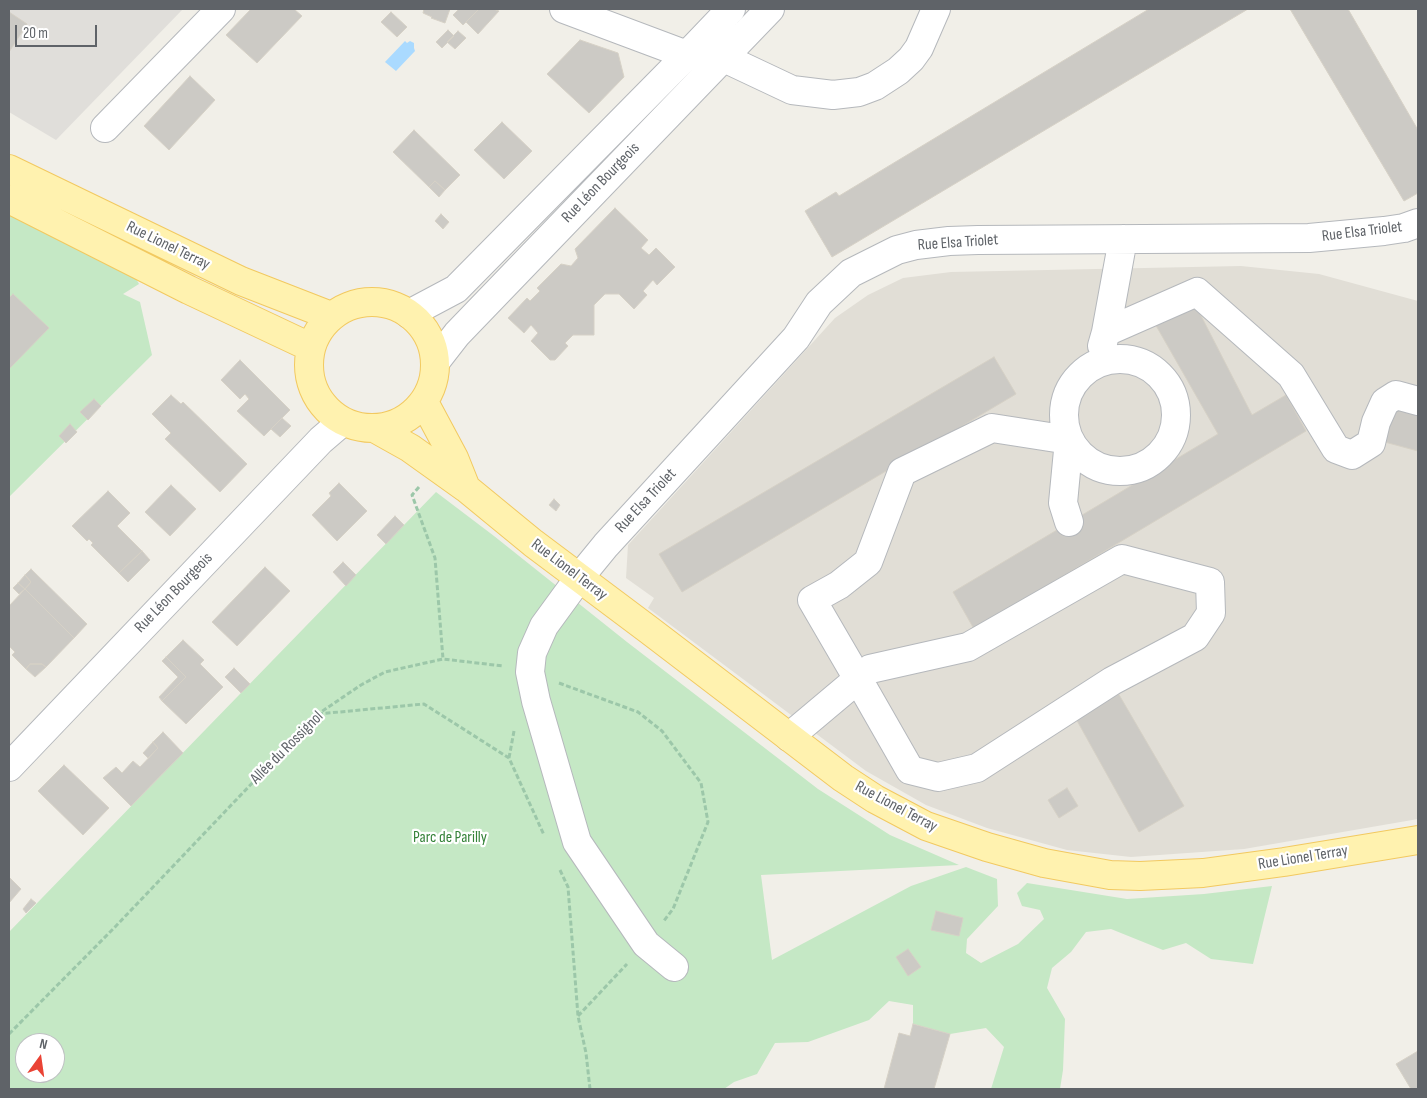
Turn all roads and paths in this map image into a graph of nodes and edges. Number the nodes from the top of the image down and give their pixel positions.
1 (221, 9) edge
2 (731, 9) edge
3 (770, 9) edge
4 (936, 9) edge
5 (570, 10) edge
6 (688, 55) junction
7 (722, 57) junction
8 (105, 128) dead end
9 (9, 169) edge
10 (9, 199) edge
11 (1418, 223) edge
12 (1123, 239) junction
13 (409, 314) junction
14 (331, 316) junction
15 (1106, 332) junction
16 (310, 347) junction
17 (436, 361) junction
18 (1096, 364) junction
19 (1418, 401) edge
20 (424, 402) junction
21 (342, 422) junction
22 (376, 429) junction
23 (1069, 440) junction
24 (436, 466) junction
25 (466, 488) junction
26 (1069, 522) dead end
27 (579, 578) junction
28 (443, 660) junction
29 (530, 672) junction
30 (858, 679) junction
31 (318, 714) junction
32 (789, 737) junction
33 (9, 767) edge
34 (544, 836) dead end
35 (1418, 840) edge
36 (556, 862) dead end
37 (646, 944) junction
38 (674, 967) dead end
39 (578, 1016) junction
40 (9, 1034) edge
41 (590, 1089) edge

1 - 8 street
2 - 6 street, Rue Léon Bourgeois
3 - 7 street, Rue Léon Bourgeois
4 - 7 street
5 - 6 street
6 - 7 street
6 - 13 street, Rue Léon Bourgeois
7 - 17 street, Rue Léon Bourgeois
9 - 14 main road, Rue Lionel Terray
10 - 16 main road, Rue Lionel Terray
11 - 12 street, Rue Elsa Triolet
12 - 15 street
12 - 27 street, Rue Elsa Triolet
13 - 14 main road
13 - 17 main road
14 - 16 main road
15 - 18 street
15 - 19 street
16 - 21 main road
17 - 20 main road
18 - 23 street
18 - 23 street
20 - 22 main road
20 - 25 main road, Rue Lionel Terray
21 - 22 main road
21 - 33 street, Rue Léon Bourgeois
22 - 24 main road, Rue Lionel Terray
23 - 26 street
23 - 30 street
24 - 25 main road, Rue Lionel Terray
24 - 28 path
25 - 27 main road, Rue Lionel Terray
27 - 29 street, Rue Elsa Triolet
27 - 32 main road, Rue Lionel Terray
28 - 29 path, Allée du Rossignol
28 - 31 path, Allée du Rossignol
29 - 37 street
29 - 37 path, Allée du Rossignol
30 - 30 street
30 - 32 street
31 - 34 path
31 - 40 path, Allée du Rossignol
32 - 35 main road, Rue Lionel Terray
36 - 39 path
37 - 38 street
37 - 39 path, Allée du Rossignol
39 - 41 path

